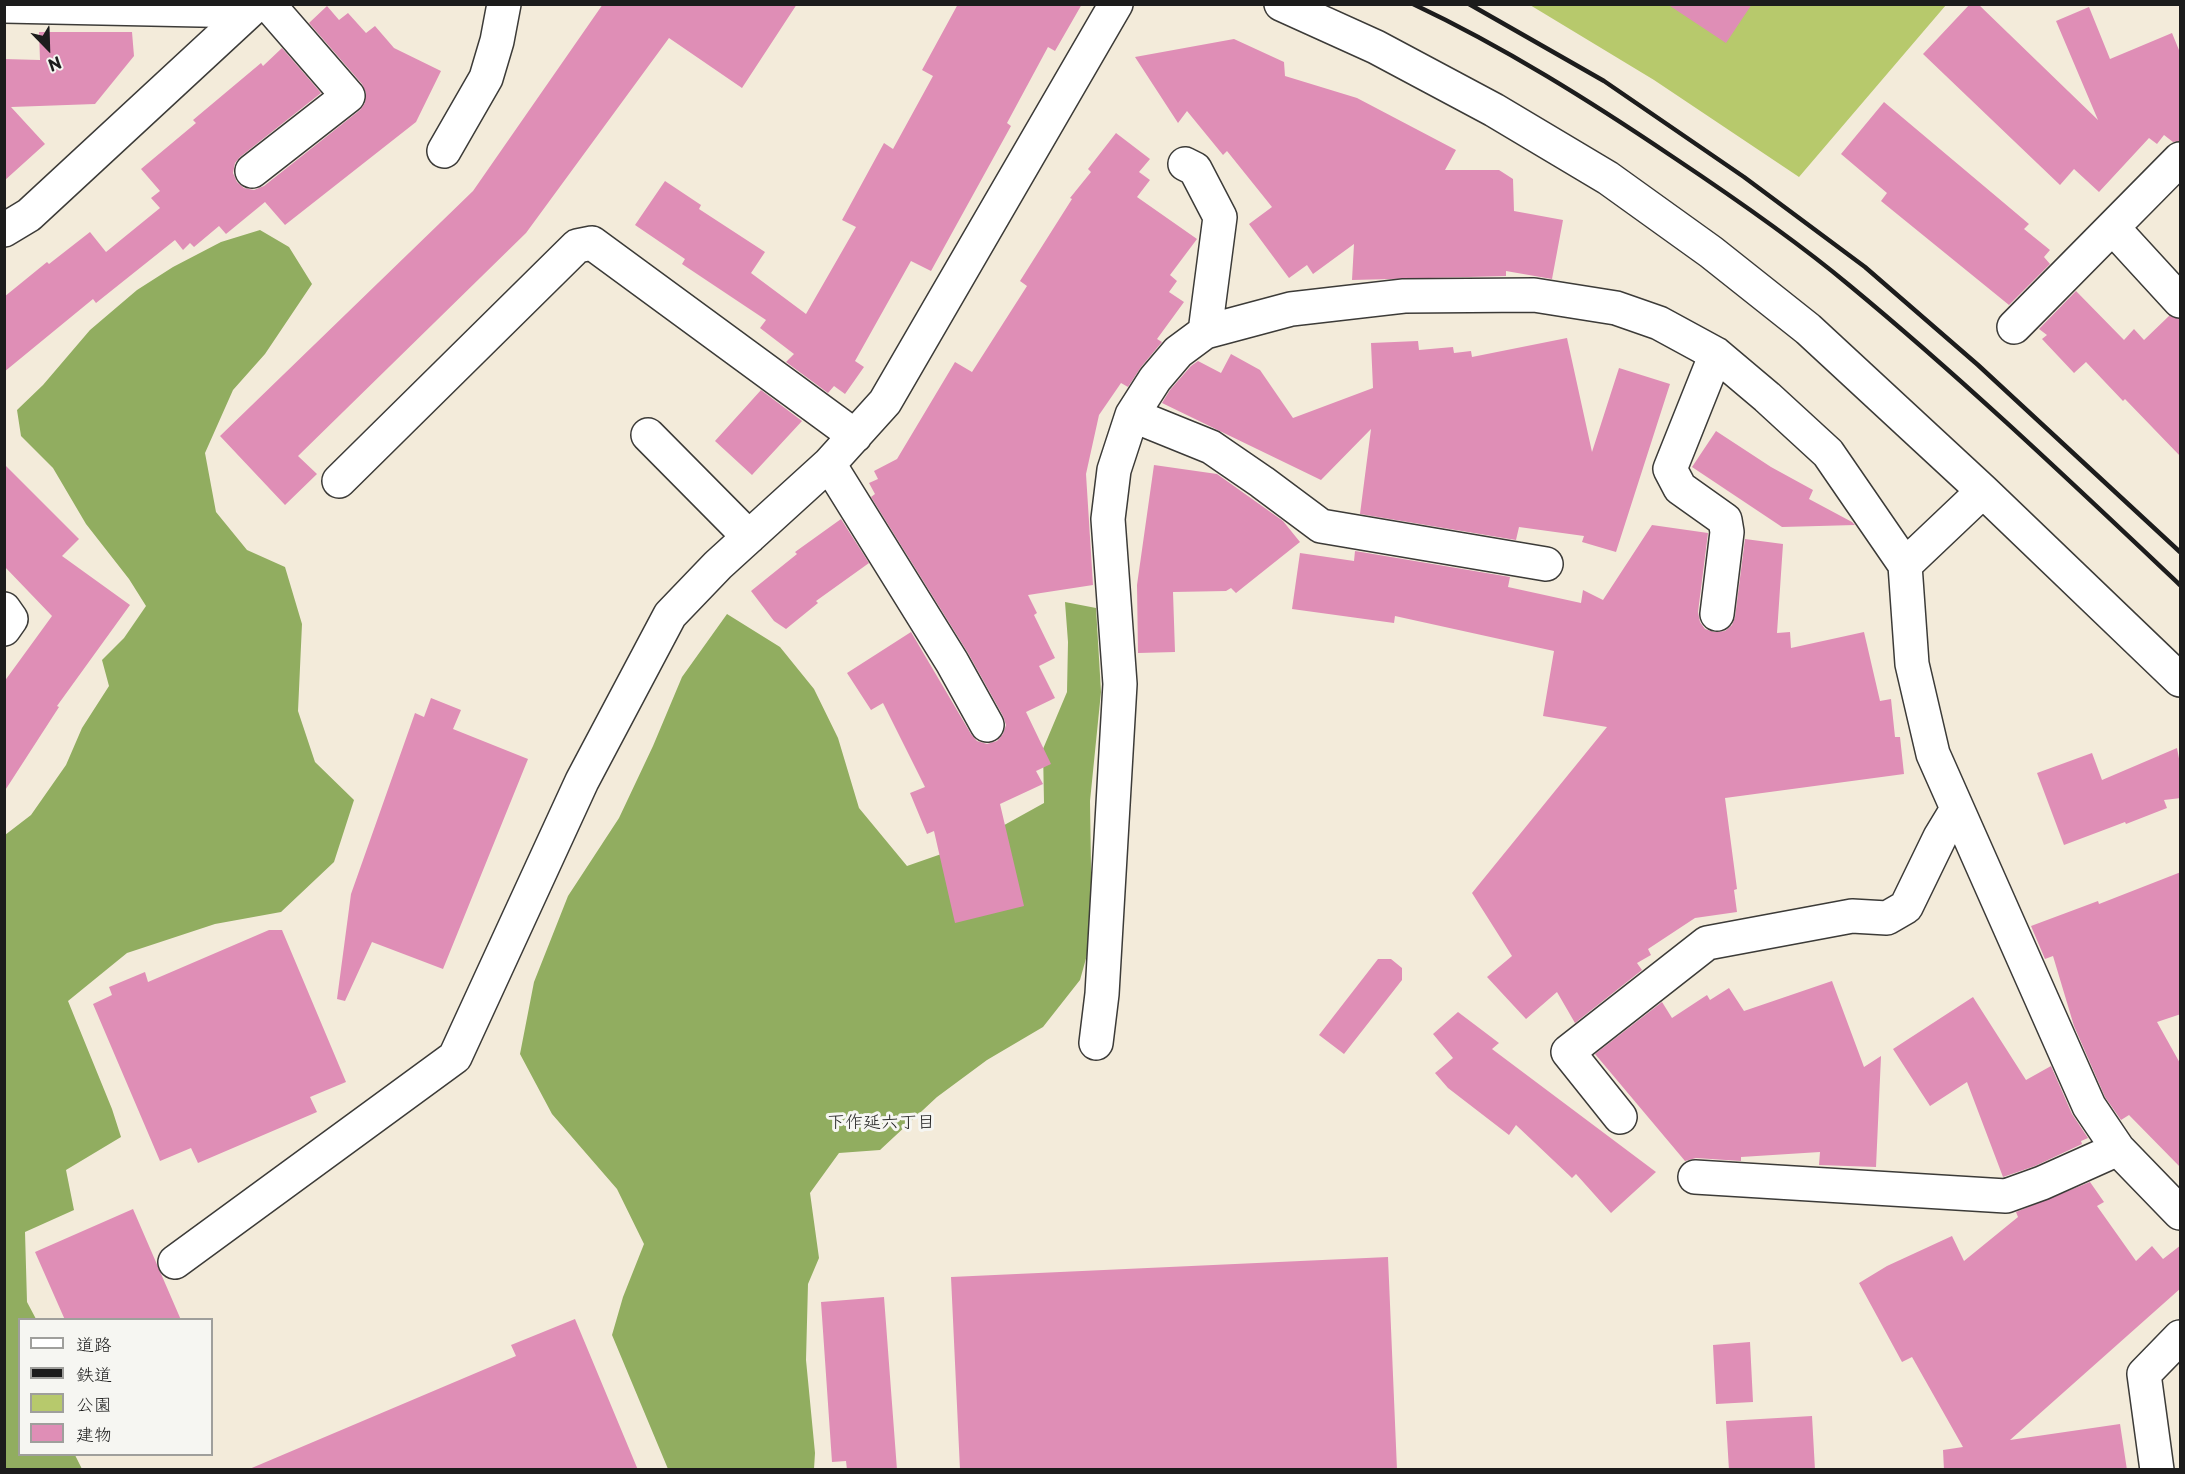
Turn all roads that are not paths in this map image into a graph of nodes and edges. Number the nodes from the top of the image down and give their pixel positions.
1 (504, 4) edge
2 (1116, 4) edge
3 (1281, 4) edge
4 (4, 6) edge
5 (258, 7) edge
6 (444, 151) dead end
7 (2181, 159) edge
8 (1185, 164) dead end
9 (252, 171) dead end
10 (2113, 228) junction
11 (4, 230) edge
12 (2181, 301) edge
13 (2014, 327) dead end
14 (1205, 332) junction
15 (1716, 354) junction
16 (1132, 415) junction
17 (648, 435) dead end
18 (855, 436) junction
19 (829, 464) junction
20 (339, 481) dead end
21 (1983, 491) junction
22 (749, 537) junction
23 (1546, 564) dead end
24 (1905, 565) junction
25 (4, 609) edge
26 (1717, 614) dead end
27 (4, 629) edge
28 (2181, 680) edge
29 (987, 725) dead end
30 (1957, 809) junction
31 (1098, 1029) dead end
32 (1620, 1117) dead end
33 (2118, 1149) junction
34 (1695, 1177) dead end
35 (2181, 1213) edge
36 (175, 1262) dead end
37 (2181, 1337) edge
38 (2157, 1470) edge

1 - 6 street
2 - 18 street
3 - 21 street
4 - 5 street
5 - 9 street
5 - 11 street
7 - 10 street
8 - 14 street
10 - 12 street
10 - 13 street
14 - 15 street
14 - 16 street
15 - 24 street
15 - 26 street
16 - 23 street
16 - 31 street
17 - 22 street
18 - 19 street
18 - 20 street
19 - 22 street
19 - 29 street
21 - 24 street
21 - 28 street
22 - 36 street
24 - 30 street
25 - 27 street
30 - 32 street
30 - 33 street
33 - 34 street
33 - 35 street
37 - 38 street

